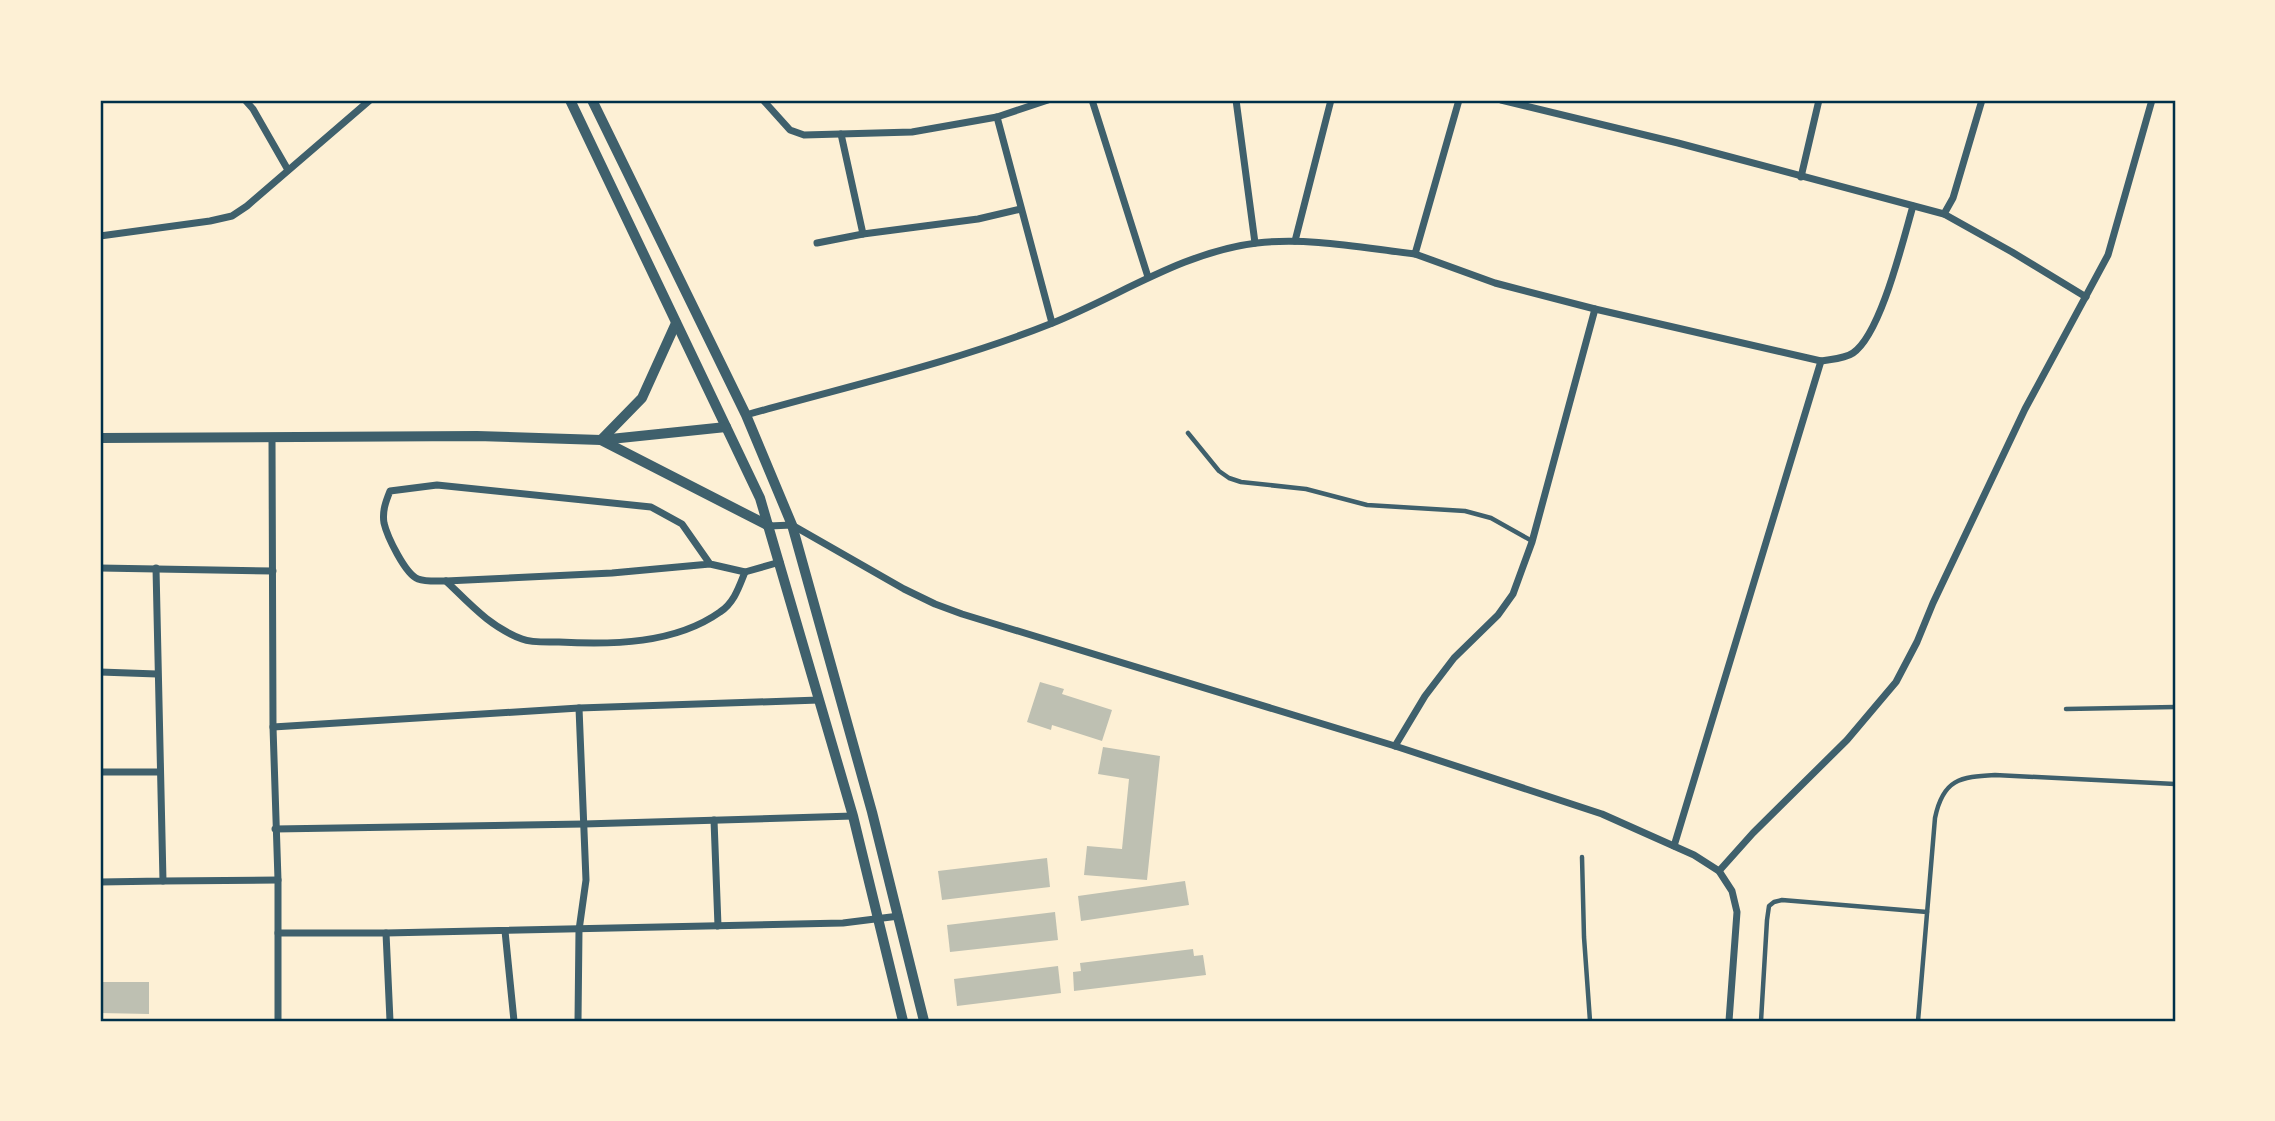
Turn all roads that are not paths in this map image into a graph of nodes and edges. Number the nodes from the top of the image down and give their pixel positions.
1 (245, 100) edge
2 (370, 100) edge
3 (570, 100) edge
4 (592, 100) edge
5 (763, 100) edge
6 (1048, 100) edge
7 (1092, 100) edge
8 (1236, 100) edge
9 (1331, 100) edge
10 (1459, 100) edge
11 (1502, 100) edge
12 (1819, 100) edge
13 (1982, 100) edge
14 (2152, 100) edge
15 (997, 117) junction
16 (841, 134) junction
17 (288, 170) junction
18 (1801, 177) junction
19 (1913, 206) junction
20 (1021, 209) junction
21 (1944, 214) junction
22 (863, 234) junction
23 (100, 236) edge
24 (1295, 240) junction
25 (817, 243) dead end
26 (1255, 243) junction
27 (1415, 254) junction
28 (1148, 277) junction
29 (2086, 297) junction
30 (1595, 309) junction
31 (676, 323) junction
32 (1052, 323) junction
33 (1821, 360) junction
34 (746, 415) junction
35 (726, 427) junction
36 (1188, 433) dead end
37 (100, 438) edge
38 (272, 438) junction
39 (601, 440) junction
40 (792, 525) junction
41 (769, 526) junction
42 (1532, 542) junction
43 (780, 562) junction
44 (710, 564) junction
45 (100, 568) edge
46 (156, 568) junction
47 (274, 571) junction
48 (745, 572) junction
49 (446, 581) junction
50 (100, 672) edge
51 (158, 674) junction
52 (819, 700) junction
53 (2175, 707) edge
54 (579, 708) junction
55 (2066, 709) dead end
56 (273, 727) junction
57 (1395, 746) junction
58 (100, 772) edge
59 (160, 772) junction
60 (2175, 783) edge
61 (853, 816) junction
62 (714, 820) junction
63 (584, 824) junction
64 (275, 829) junction
65 (1674, 846) junction
66 (1582, 857) dead end
67 (1719, 871) junction
68 (278, 880) junction
69 (163, 881) junction
70 (100, 882) edge
71 (1927, 912) junction
72 (899, 916) junction
73 (878, 919) junction
74 (718, 926) junction
75 (579, 930) junction
76 (505, 931) junction
77 (278, 933) junction
78 (386, 933) junction
79 (278, 1021) edge
80 (390, 1021) edge
81 (514, 1021) edge
82 (578, 1021) edge
83 (903, 1021) edge
84 (924, 1021) edge
85 (1590, 1021) edge
86 (1729, 1021) edge
87 (1761, 1021) edge
88 (1918, 1021) edge

1 - 17 street
2 - 17 street
3 - 31 street
4 - 34 street
5 - 16 street
6 - 15 street
7 - 28 street
8 - 26 street
9 - 24 street
10 - 27 street
11 - 18 street
12 - 18 street
13 - 21 street
14 - 29 street
15 - 16 street
15 - 20 street
16 - 22 street
17 - 23 street
18 - 19 street
19 - 21 street
19 - 33 street
20 - 22 street
20 - 32 street
21 - 29 street
22 - 25 street
24 - 26 street
24 - 27 street
26 - 28 street
27 - 30 street
28 - 32 street
29 - 67 street
30 - 33 street
30 - 42 street
31 - 35 street
31 - 39 street
32 - 34 street
33 - 65 street
34 - 40 street
35 - 39 street
35 - 41 street
36 - 42 lane
37 - 38 street
38 - 39 street
38 - 47 street
39 - 41 street
40 - 41 street
40 - 57 street
40 - 72 street
41 - 43 street
42 - 57 street
43 - 48 street
43 - 52 street
44 - 48 street
44 - 49 street
44 - 49 street
45 - 46 street
46 - 47 street
46 - 51 street
47 - 56 street
48 - 49 street
50 - 51 street
51 - 59 street
52 - 54 street
52 - 61 street
53 - 55 lane
54 - 56 street
54 - 63 street
56 - 64 street
57 - 65 street
58 - 59 street
59 - 69 street
60 - 71 lane
61 - 62 street
61 - 73 street
62 - 63 street
62 - 74 street
63 - 64 street
63 - 75 street
64 - 68 street
65 - 67 street
66 - 85 lane
67 - 86 street
68 - 69 street
68 - 77 street
69 - 70 street
71 - 87 lane
71 - 88 lane
72 - 73 street
72 - 84 street
73 - 74 street
73 - 83 street
74 - 75 street
75 - 76 street
75 - 82 street
76 - 78 street
76 - 81 street
77 - 78 street
77 - 79 street
78 - 80 street

